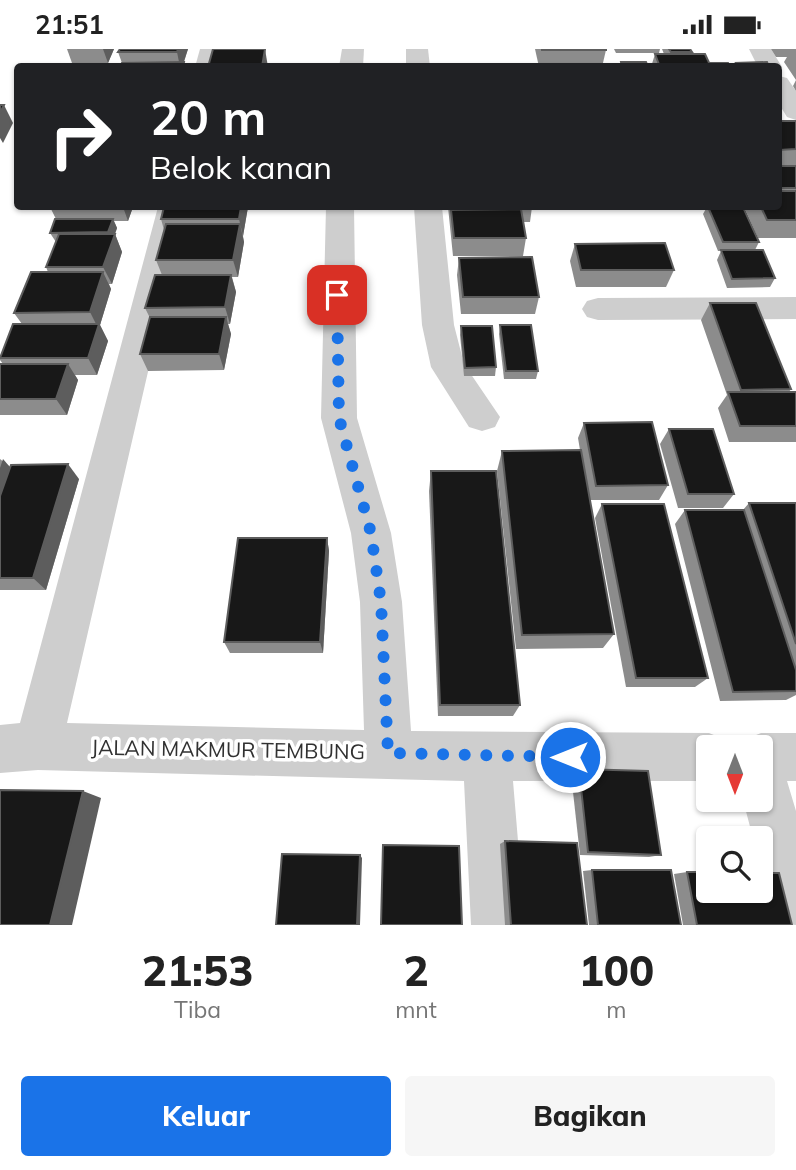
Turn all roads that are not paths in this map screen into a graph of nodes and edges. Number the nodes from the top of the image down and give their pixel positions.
1 (171, 210) edge
2 (340, 210) edge
3 (428, 210) edge
4 (796, 308) edge
5 (598, 309) dead end
6 (482, 417) dead end
7 (19, 748) edge
8 (388, 753) junction
9 (487, 757) junction
10 (696, 757) edge
11 (774, 757) edge
12 (796, 757) edge
13 (771, 812) edge
14 (796, 904) edge
15 (498, 925) edge

1 - 7 street
2 - 8 street
3 - 6 street
4 - 5 street
7 - 8 street, JALAN MAKMUR TEMBUNG
8 - 9 street, JALAN MAKMUR TEMBUNG
9 - 10 street, JALAN MAKMUR TEMBUNG
9 - 15 street
11 - 12 street
13 - 14 street

